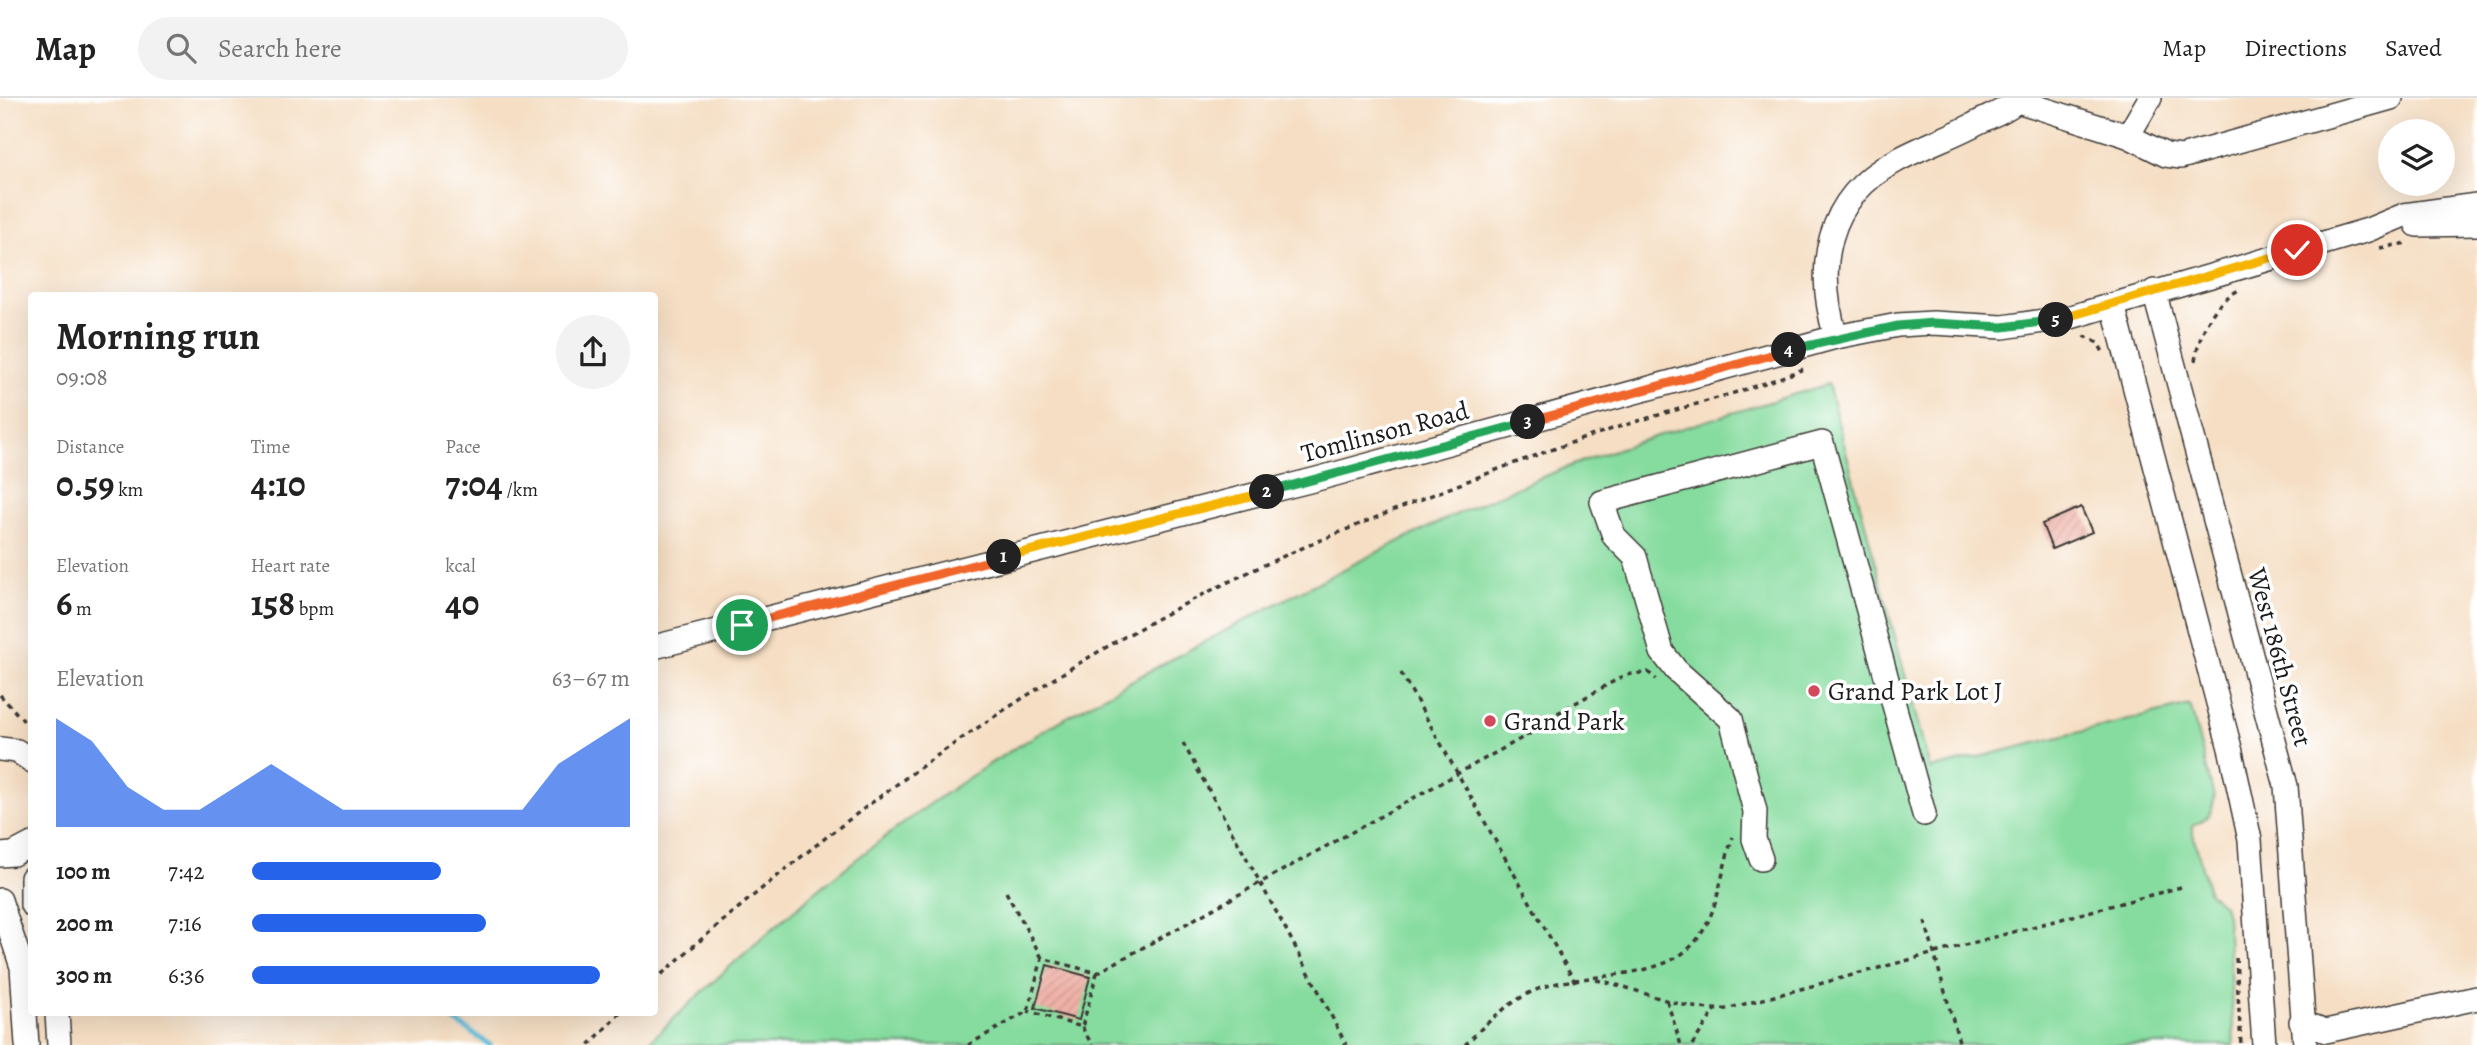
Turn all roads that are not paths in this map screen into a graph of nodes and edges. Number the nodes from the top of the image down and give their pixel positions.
1 (2150, 98) edge
2 (2359, 98) edge
3 (2391, 98) edge
4 (2019, 99) edge
5 (2341, 112) junction
6 (2128, 136) junction
7 (2477, 205) edge
8 (2477, 224) edge
9 (2374, 239) junction
10 (2154, 291) junction
11 (2103, 308) junction
12 (1836, 337) junction
13 (658, 647) edge
14 (0, 734) edge
15 (21, 754) edge
16 (1924, 814) dead end
17 (28, 846) edge
18 (0, 855) edge
19 (1760, 859) dead end
20 (0, 900) edge
21 (2477, 998) edge
22 (57, 1016) edge
23 (2303, 1034) edge
24 (27, 1045) edge
25 (59, 1045) edge
26 (2264, 1045) edge

1 - 6 street
2 - 5 street
3 - 5 street
4 - 6 street
4 - 12 street
5 - 6 street
7 - 9 street
8 - 9 street
9 - 10 street, Tomlinson Road
10 - 11 street, Tomlinson Road
10 - 23 street, West 186th Street
11 - 12 street, Tomlinson Road
11 - 26 street
12 - 13 street, Tomlinson Road
14 - 15 street
16 - 19 street
17 - 18 street
20 - 24 street
21 - 23 street
22 - 25 street

